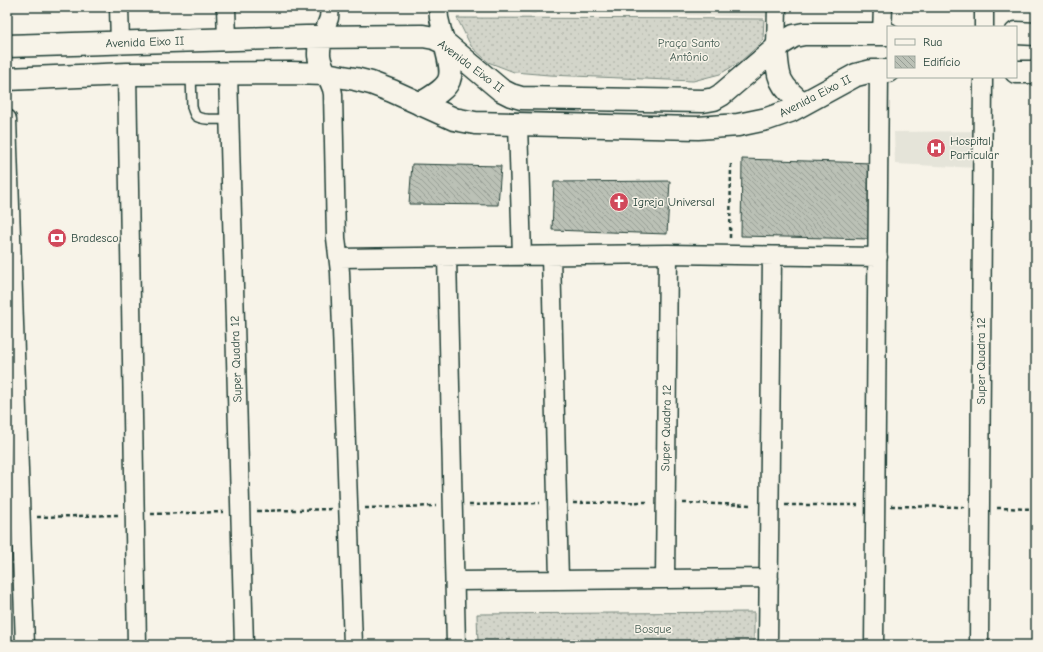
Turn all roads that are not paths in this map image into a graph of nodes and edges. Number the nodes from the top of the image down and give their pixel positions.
1 (119, 7) edge
2 (226, 7) edge
3 (330, 7) edge
4 (438, 7) edge
5 (776, 7) edge
6 (883, 7) edge
7 (984, 7) edge
8 (984, 26) edge
9 (885, 34) edge
10 (1017, 34) edge
11 (1036, 34) edge
12 (322, 37) junction
13 (227, 40) junction
14 (120, 43) junction
15 (445, 43) junction
16 (7, 46) edge
17 (776, 47) junction
18 (884, 71) edge
19 (1017, 72) edge
20 (1036, 72) edge
21 (127, 74) junction
22 (191, 74) junction
23 (228, 74) junction
24 (326, 74) junction
25 (983, 78) edge
26 (7, 80) edge
27 (420, 104) junction
28 (803, 104) junction
29 (7, 119) edge
30 (230, 119) junction
31 (518, 124) junction
32 (668, 254) junction
33 (522, 256) junction
34 (551, 256) junction
35 (772, 256) junction
36 (447, 257) junction
37 (339, 258) junction
38 (878, 258) junction
39 (769, 578) junction
40 (665, 579) junction
41 (559, 580) junction
42 (455, 581) junction
43 (25, 645) edge
44 (137, 645) edge
45 (244, 645) edge
46 (353, 645) edge
47 (456, 645) edge
48 (768, 645) edge
49 (874, 645) edge
50 (979, 645) edge

1 - 14 street
2 - 13 street
3 - 12 street
4 - 15 street
5 - 17 street
6 - 9 street
7 - 8 street
9 - 17 street, Avenida Eixo II
10 - 11 street
12 - 13 street, Avenida Eixo II
12 - 15 street, Avenida Eixo II
12 - 24 street
13 - 14 street, Avenida Eixo II
14 - 16 street, Avenida Eixo II
15 - 17 street, Avenida Eixo II
15 - 27 street
17 - 28 street
18 - 28 street, Avenida Eixo II
18 - 38 street
19 - 20 street
21 - 22 street, Avenida Eixo II
21 - 26 street, Avenida Eixo II
21 - 44 street
22 - 23 street, Avenida Eixo II
22 - 30 lane
23 - 24 street, Avenida Eixo II
23 - 30 street, Super Quadra 12
24 - 27 street, Avenida Eixo II
24 - 37 street
25 - 50 street, Super Quadra 12
27 - 31 street, Avenida Eixo II
28 - 31 street, Avenida Eixo II
29 - 43 street
30 - 45 street, Super Quadra 12
31 - 33 street
32 - 34 street
32 - 35 street
32 - 40 street, Super Quadra 12
33 - 34 street
33 - 36 street
34 - 41 street
35 - 38 street
35 - 39 street
36 - 37 street
36 - 42 street
37 - 46 street
38 - 49 street
39 - 40 street
39 - 48 street
40 - 41 street
41 - 42 street
42 - 47 street

